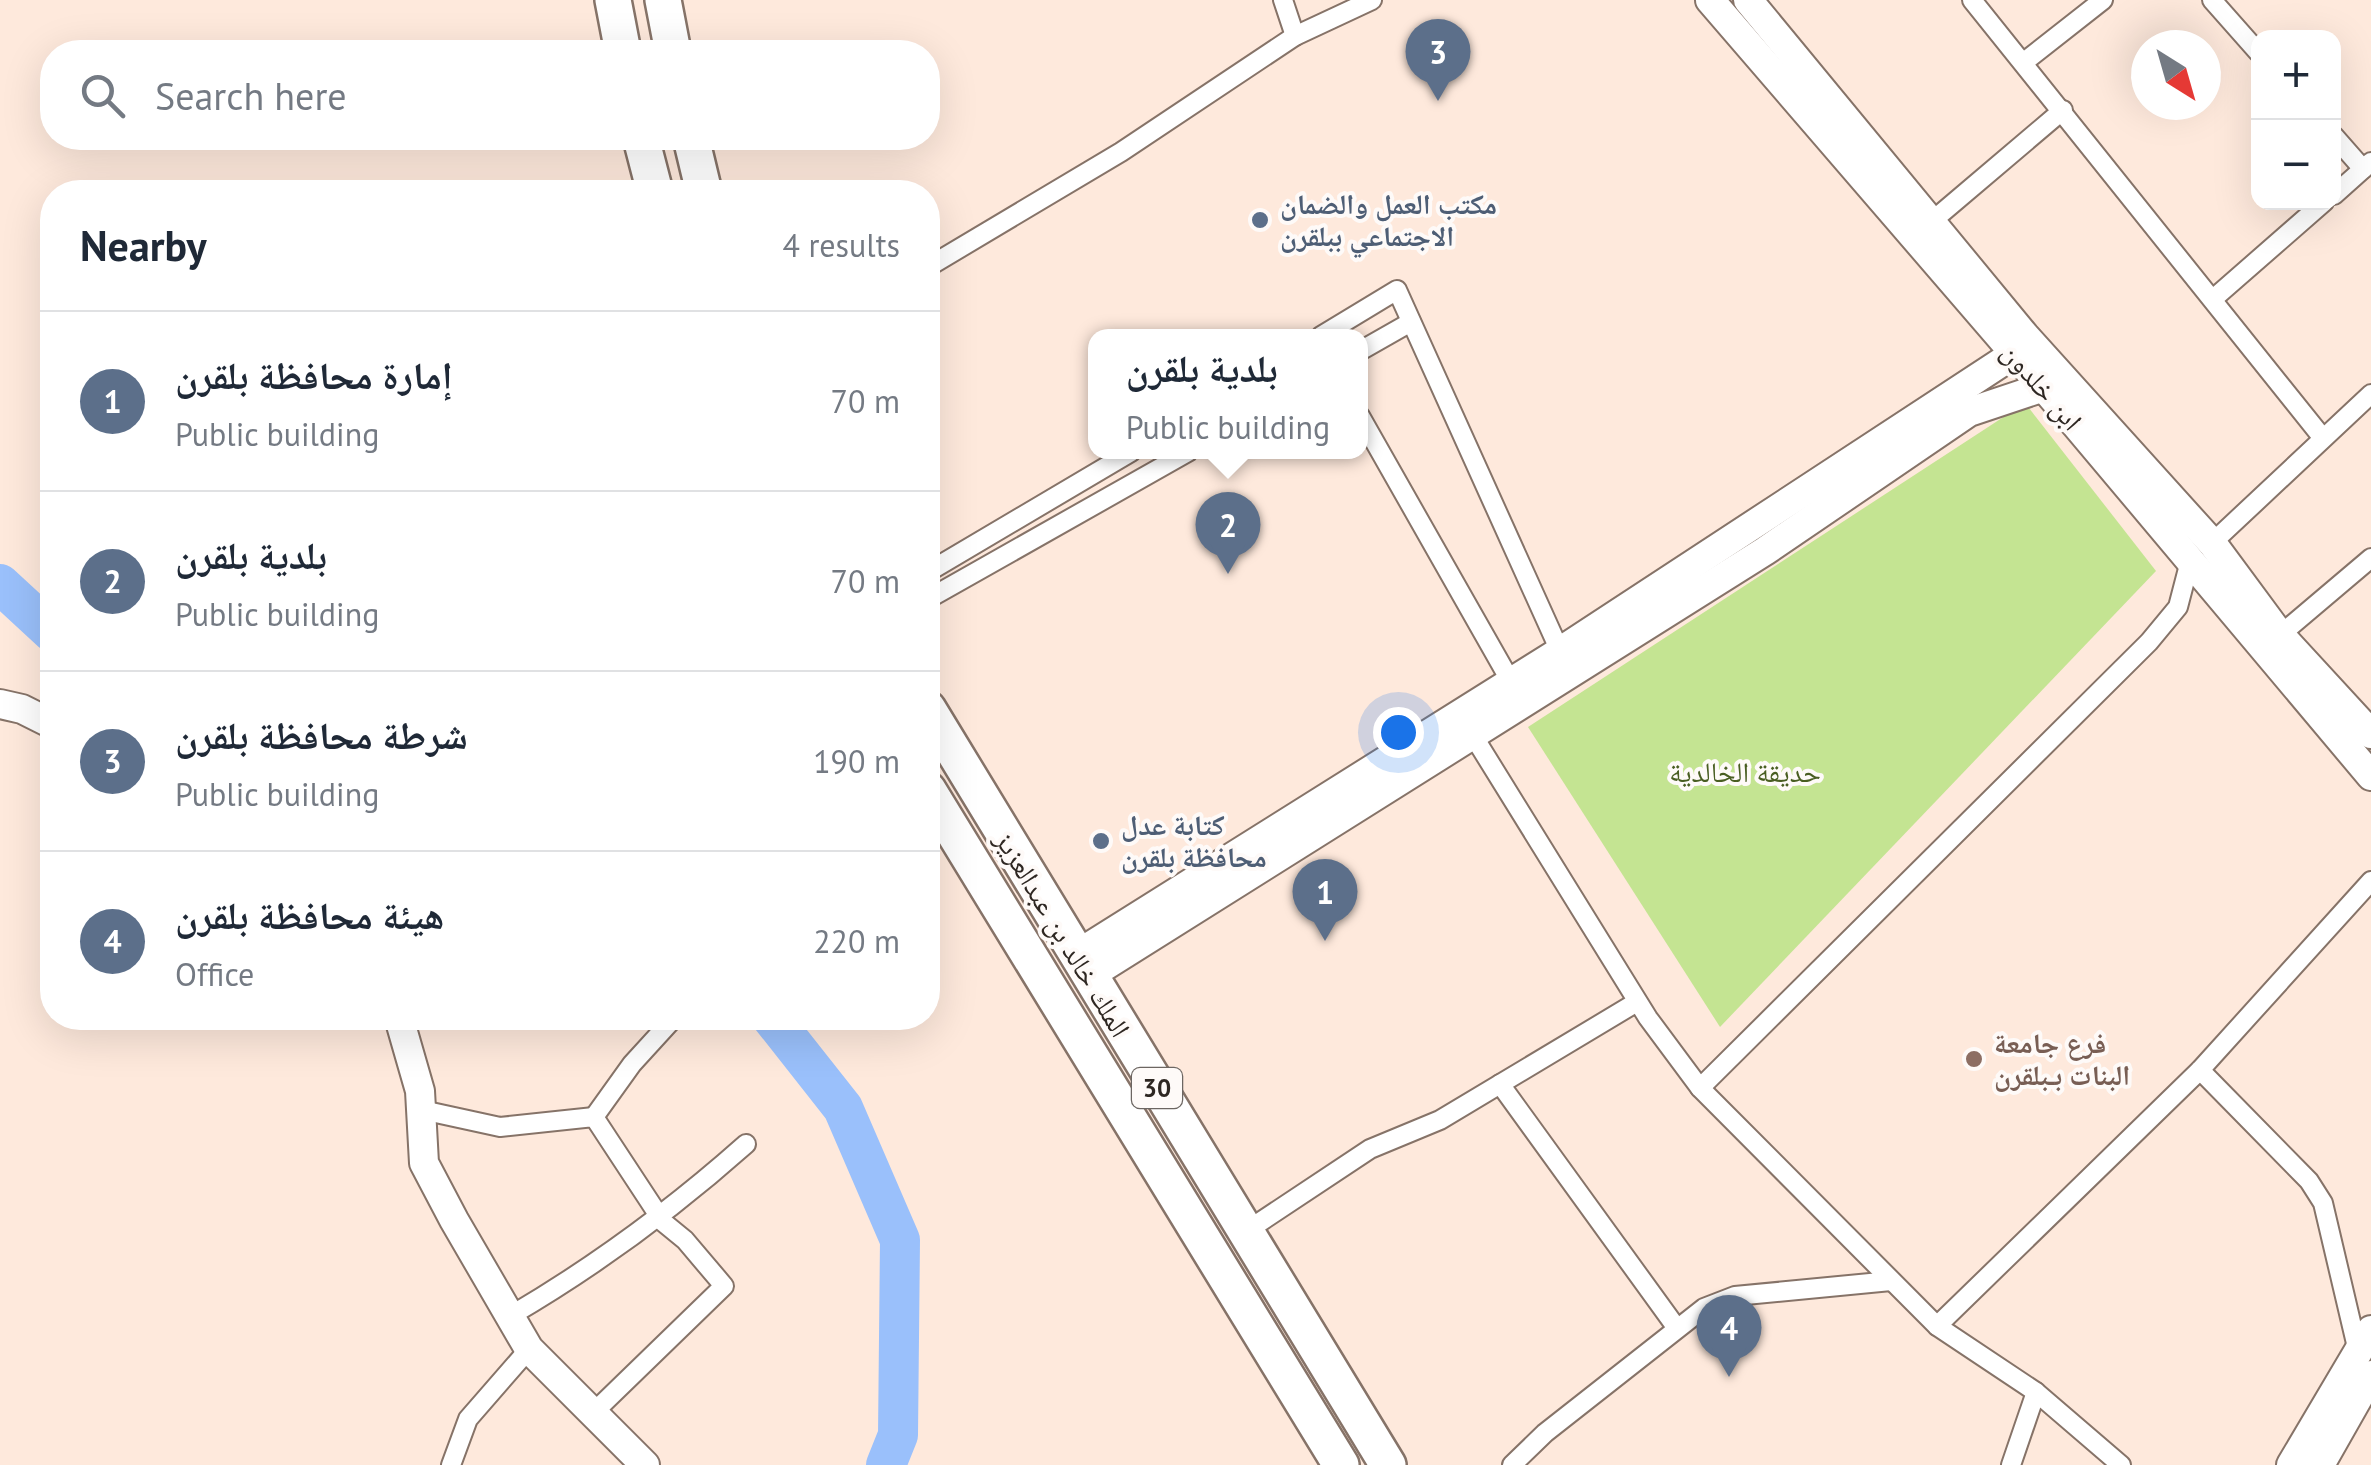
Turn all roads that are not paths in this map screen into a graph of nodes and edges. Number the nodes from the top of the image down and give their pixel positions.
1 (614, 0) edge
2 (663, 0) edge
3 (1284, 0) edge
4 (1372, 0) edge
5 (1710, 0) edge
6 (1748, 0) edge
7 (1972, 0) edge
8 (2103, 0) edge
9 (2212, 0) edge
10 (1295, 36) junction
11 (621, 40) edge
12 (671, 40) edge
13 (2251, 44) edge
14 (2024, 62) junction
15 (2064, 110) junction
16 (2341, 142) edge
17 (645, 150) edge
18 (695, 150) edge
19 (2367, 166) edge
20 (652, 180) edge
21 (701, 180) edge
22 (2341, 189) edge
23 (2315, 210) edge
24 (1930, 222) junction
25 (940, 260) edge
26 (2212, 298) junction
27 (1411, 322) junction
28 (1333, 329) edge
29 (1368, 346) edge
30 (2014, 354) junction
31 (2044, 387) junction
32 (2371, 394) edge
33 (1368, 430) edge
34 (2322, 436) junction
35 (1120, 459) edge
36 (1176, 459) edge
37 (2201, 552) junction
38 (2371, 558) edge
39 (940, 565) edge
40 (940, 592) edge
41 (2280, 635) junction
42 (1565, 662) junction
43 (1517, 692) junction
44 (0, 704) edge
45 (40, 718) edge
46 (1465, 724) junction
47 (940, 729) edge
48 (2371, 734) edge
49 (2371, 776) edge
50 (940, 810) edge
51 (2371, 882) edge
52 (1082, 965) junction
53 (1638, 1002) junction
54 (403, 1030) edge
55 (663, 1030) edge
56 (2200, 1070) junction
57 (1500, 1084) junction
58 (1700, 1088) junction
59 (422, 1110) junction
60 (594, 1117) junction
61 (746, 1144) dead end
62 (658, 1215) junction
63 (1245, 1232) junction
64 (1891, 1281) junction
65 (510, 1316) junction
66 (1936, 1326) junction
67 (1676, 1327) junction
68 (2364, 1340) edge
69 (529, 1348) junction
70 (2370, 1380) edge
71 (2036, 1392) junction
72 (592, 1414) junction
73 (1330, 1461) edge
74 (450, 1465) edge
75 (645, 1465) edge
76 (1388, 1465) edge
77 (1512, 1465) edge
78 (2012, 1465) edge
79 (2121, 1465) edge
80 (2291, 1465) edge
81 (2320, 1465) edge

1 - 11 highway
2 - 12 highway
3 - 10 street
4 - 10 street
5 - 30 street, ابن خلدون
6 - 24 street, ابن خلدون
7 - 14 street
8 - 14 street
9 - 13 street
10 - 25 street
14 - 15 street
15 - 24 street
15 - 26 street
16 - 19 street
17 - 20 highway
18 - 21 highway
19 - 22 street
23 - 26 street
24 - 37 street, ابن خلدون
26 - 34 street
27 - 28 street
27 - 29 street
27 - 42 street
30 - 31 street, ابن خلدون
30 - 42 street
31 - 37 street, ابن خلدون
31 - 42 street
32 - 34 street
33 - 43 street
34 - 37 street
35 - 39 street
36 - 40 street
37 - 41 street, ابن خلدون
37 - 49 street, ابن خلدون
37 - 58 street
38 - 41 street
41 - 48 street, ابن خلدون
42 - 43 street
43 - 46 street
44 - 45 street
46 - 52 street
46 - 53 street
47 - 52 highway, الملك خالد بن عبدالعزيز / 30
50 - 73 highway, الملك خالد بن عبدالعزيز / 30
51 - 56 street
52 - 63 highway, الملك خالد بن عبدالعزيز / 30
53 - 57 street
53 - 58 street
54 - 59 street
55 - 60 street
56 - 66 street
56 - 68 street
57 - 63 street
57 - 67 street
58 - 64 street
59 - 60 street
59 - 65 street
60 - 62 street
61 - 62 street
62 - 65 street
62 - 72 street
63 - 76 highway, الملك خالد بن عبدالعزيز / 30
64 - 66 street
64 - 67 street
65 - 69 street
66 - 71 street
67 - 77 street
68 - 70 street
68 - 80 street
69 - 72 street
69 - 74 street
70 - 81 street
71 - 78 street
71 - 79 street
72 - 75 street

